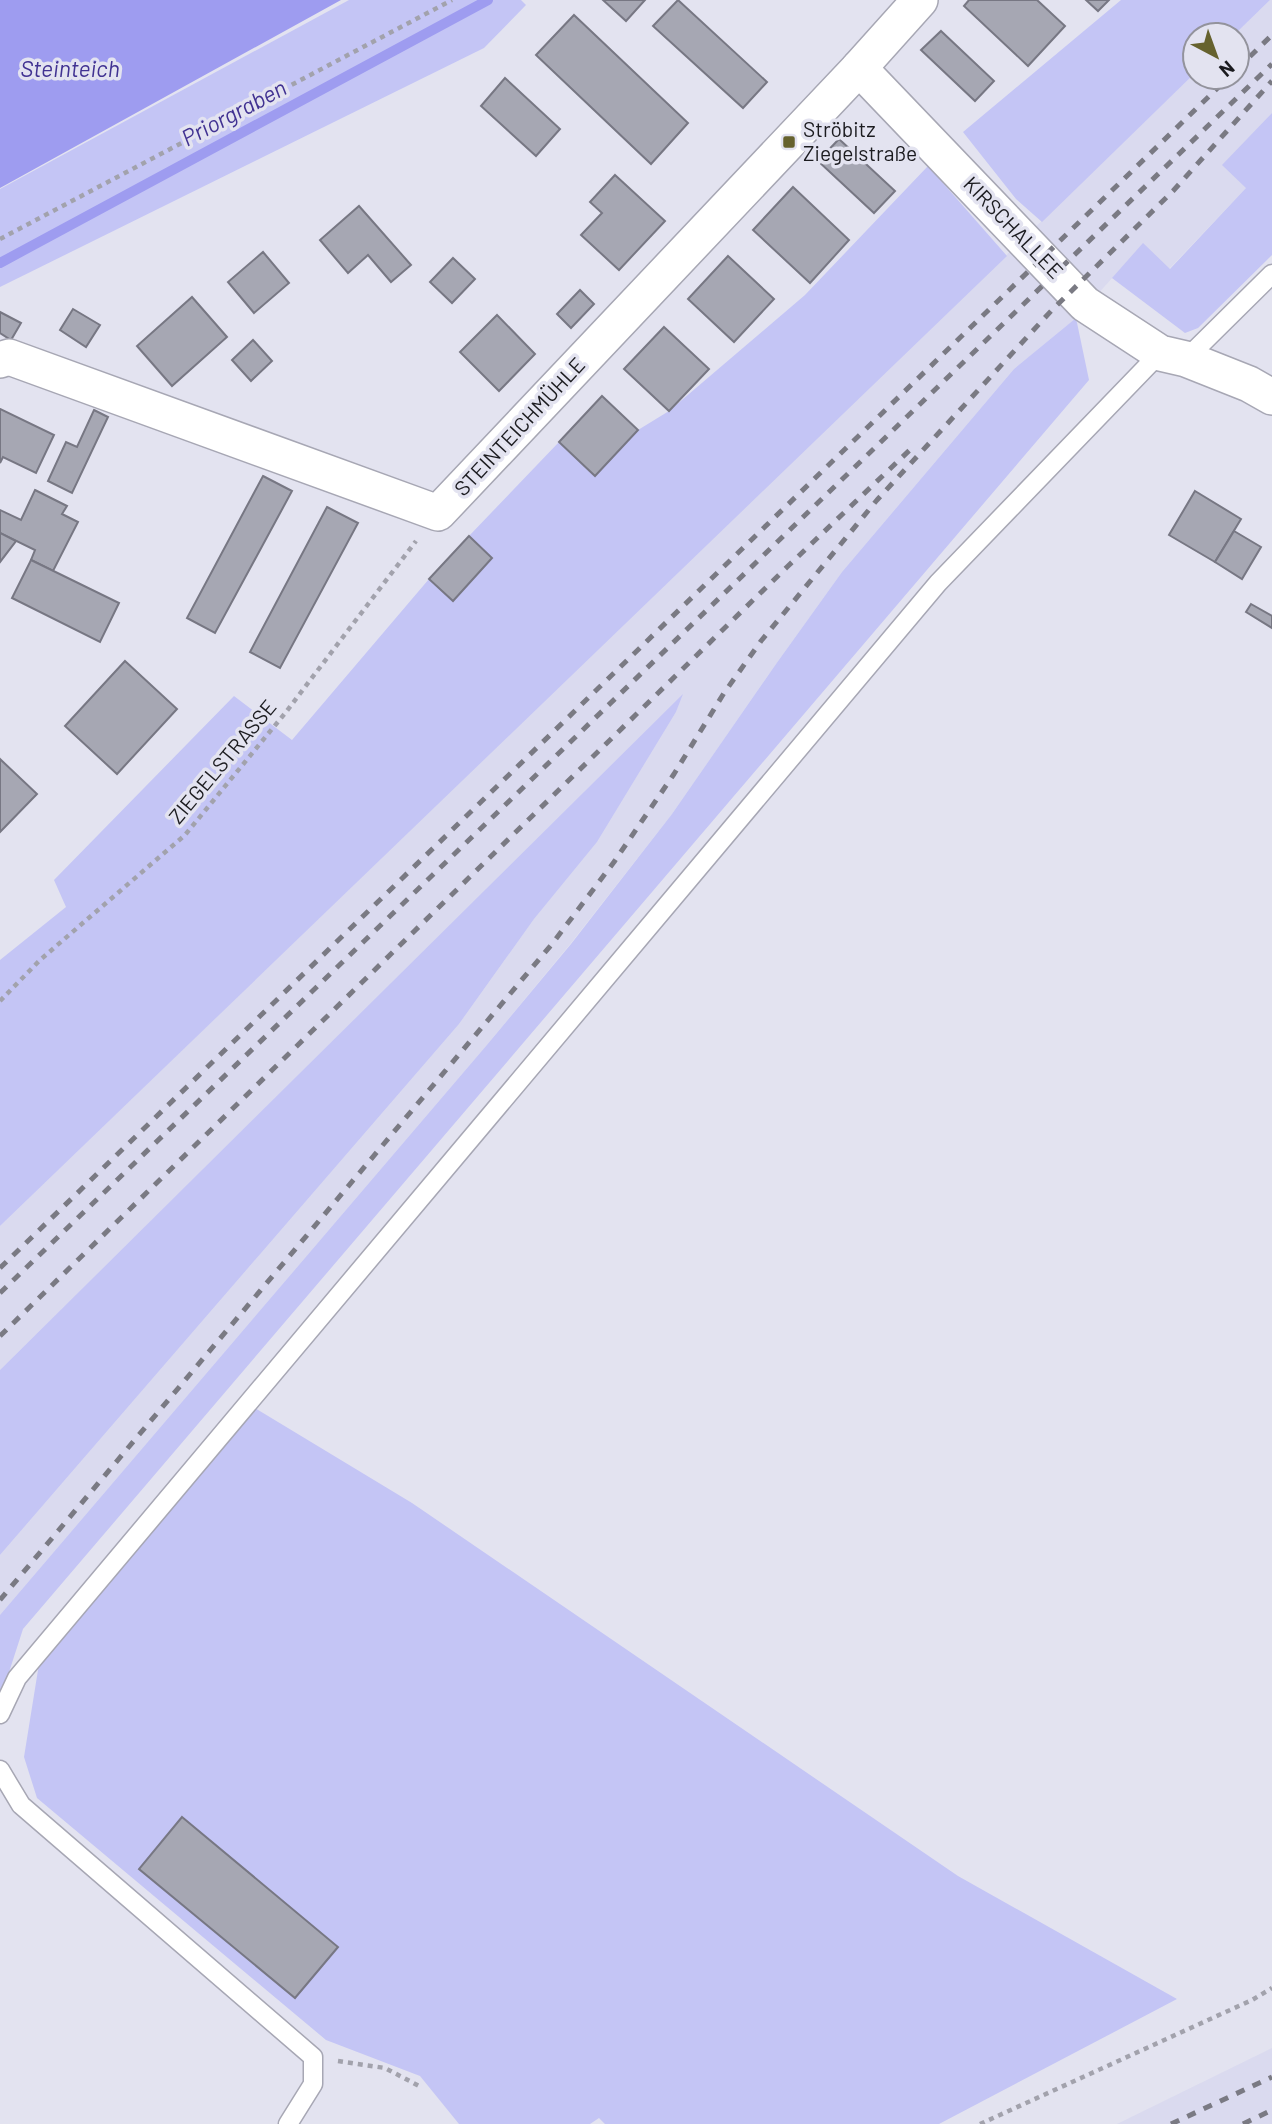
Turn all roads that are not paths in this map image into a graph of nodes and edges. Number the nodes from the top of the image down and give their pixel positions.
1 (920, 0) edge
2 (859, 68) junction
3 (1272, 274) edge
4 (1173, 356) junction
5 (0, 360) edge
6 (1272, 397) edge
7 (0, 1714) edge
8 (0, 1770) edge
9 (288, 2124) edge

1 - 2 street, STEINTEICHMÜHLE
2 - 4 street, KIRSCHALLEE
2 - 5 street, STEINTEICHMÜHLE
3 - 4 lane
4 - 6 street, KIRSCHALLEE
4 - 7 lane
8 - 9 lane

